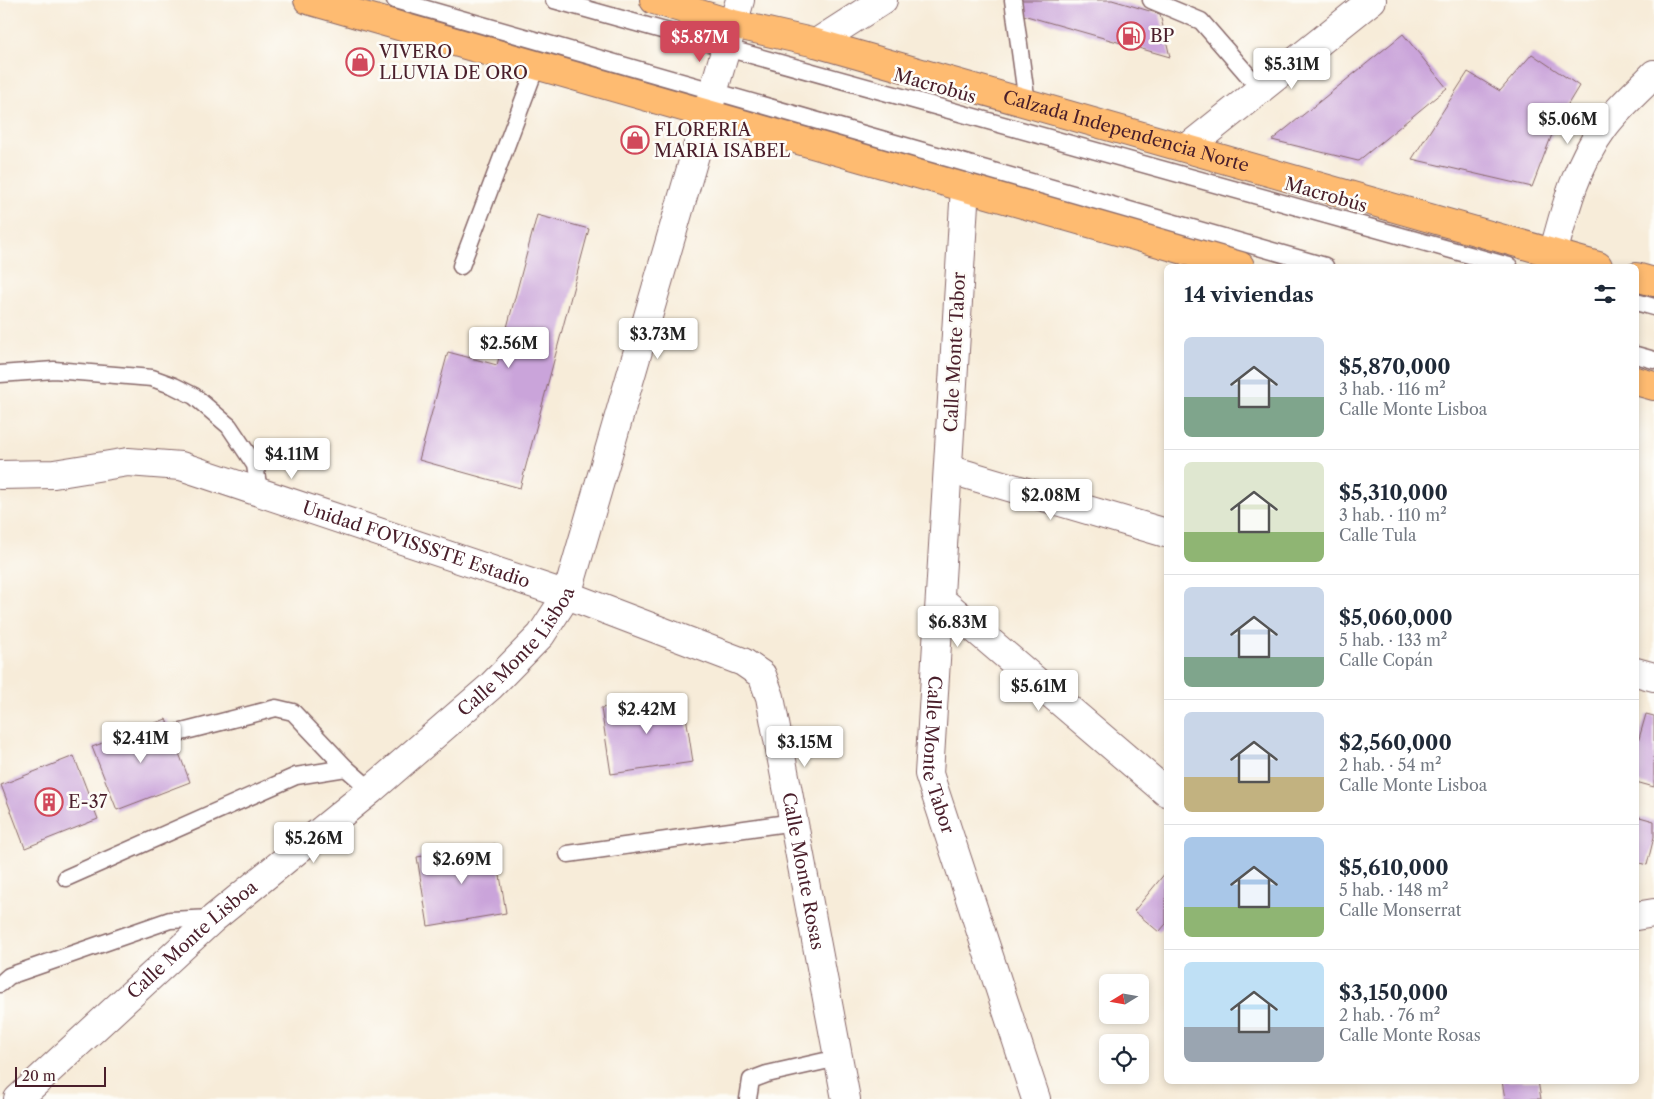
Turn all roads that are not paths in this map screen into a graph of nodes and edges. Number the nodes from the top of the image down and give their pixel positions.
1 (308, 0) edge
2 (395, 0) edge
3 (554, 0) edge
4 (654, 0) edge
5 (883, 0) edge
6 (1013, 0) edge
7 (1151, 0) edge
8 (1372, 0) edge
9 (733, 24) edge
10 (816, 43) junction
11 (537, 64) junction
12 (1654, 74) edge
13 (1260, 89) junction
14 (712, 103) junction
15 (1027, 103) junction
16 (1187, 148) junction
17 (965, 187) junction
18 (1554, 254) junction
19 (1233, 264) edge
20 (1317, 264) edge
21 (1503, 264) edge
22 (1591, 264) edge
23 (460, 266) dead end
24 (1639, 278) edge
25 (1654, 282) edge
26 (1639, 303) edge
27 (1654, 307) edge
28 (1639, 356) edge
29 (1654, 360) edge
30 (0, 374) edge
31 (1639, 382) edge
32 (1654, 386) edge
33 (948, 469) junction
34 (0, 475) edge
35 (259, 491) junction
36 (1164, 532) edge
37 (568, 595) junction
38 (940, 599) junction
39 (1639, 673) edge
40 (1654, 677) edge
41 (178, 733) dead end
42 (346, 768) junction
43 (371, 790) junction
44 (1164, 790) edge
45 (794, 822) junction
46 (568, 854) dead end
47 (66, 878) dead end
48 (1654, 913) edge
49 (1639, 916) edge
50 (214, 918) junction
51 (0, 984) edge
52 (838, 1058) junction
53 (18, 1099) edge
54 (748, 1099) edge
55 (846, 1099) edge
56 (1036, 1099) edge

1 - 11 main road
2 - 14 lane
3 - 9 lane, Macrobús
4 - 9 main road, Calzada Independencia Norte
5 - 10 street
6 - 15 lane
7 - 13 lane
8 - 13 street
9 - 10 main road, Calzada Independencia Norte
9 - 14 street, Calle Monte Lisboa
9 - 21 lane, Macrobús
10 - 15 main road, Calzada Independencia Norte
11 - 14 main road
11 - 23 lane
12 - 18 street
13 - 16 street
14 - 17 main road
14 - 20 lane
14 - 37 street, Calle Monte Lisboa
15 - 16 main road, Calzada Independencia Norte
16 - 18 main road, Calzada Independencia Norte
17 - 19 main road
17 - 33 street, Calle Monte Tabor
18 - 22 main road, Calzada Independencia Norte
24 - 25 main road
26 - 27 lane
28 - 29 lane
30 - 35 lane
31 - 32 main road
33 - 36 street
33 - 38 street, Calle Monte Tabor
34 - 35 street, Unidad FOVISSSTE Estadio
35 - 37 street, Unidad FOVISSSTE Estadio
37 - 43 street, Calle Monte Lisboa
37 - 45 street, Calle Monte Rosas
38 - 44 street
38 - 56 street, Calle Monte Tabor
39 - 40 street
41 - 42 lane
42 - 43 lane
42 - 47 lane
43 - 50 street, Calle Monte Lisboa
45 - 46 lane
45 - 52 street, Calle Monte Rosas
48 - 49 street
50 - 51 lane
50 - 53 street, Calle Monte Lisboa
52 - 54 lane
52 - 55 street, Calle Monte Rosas

